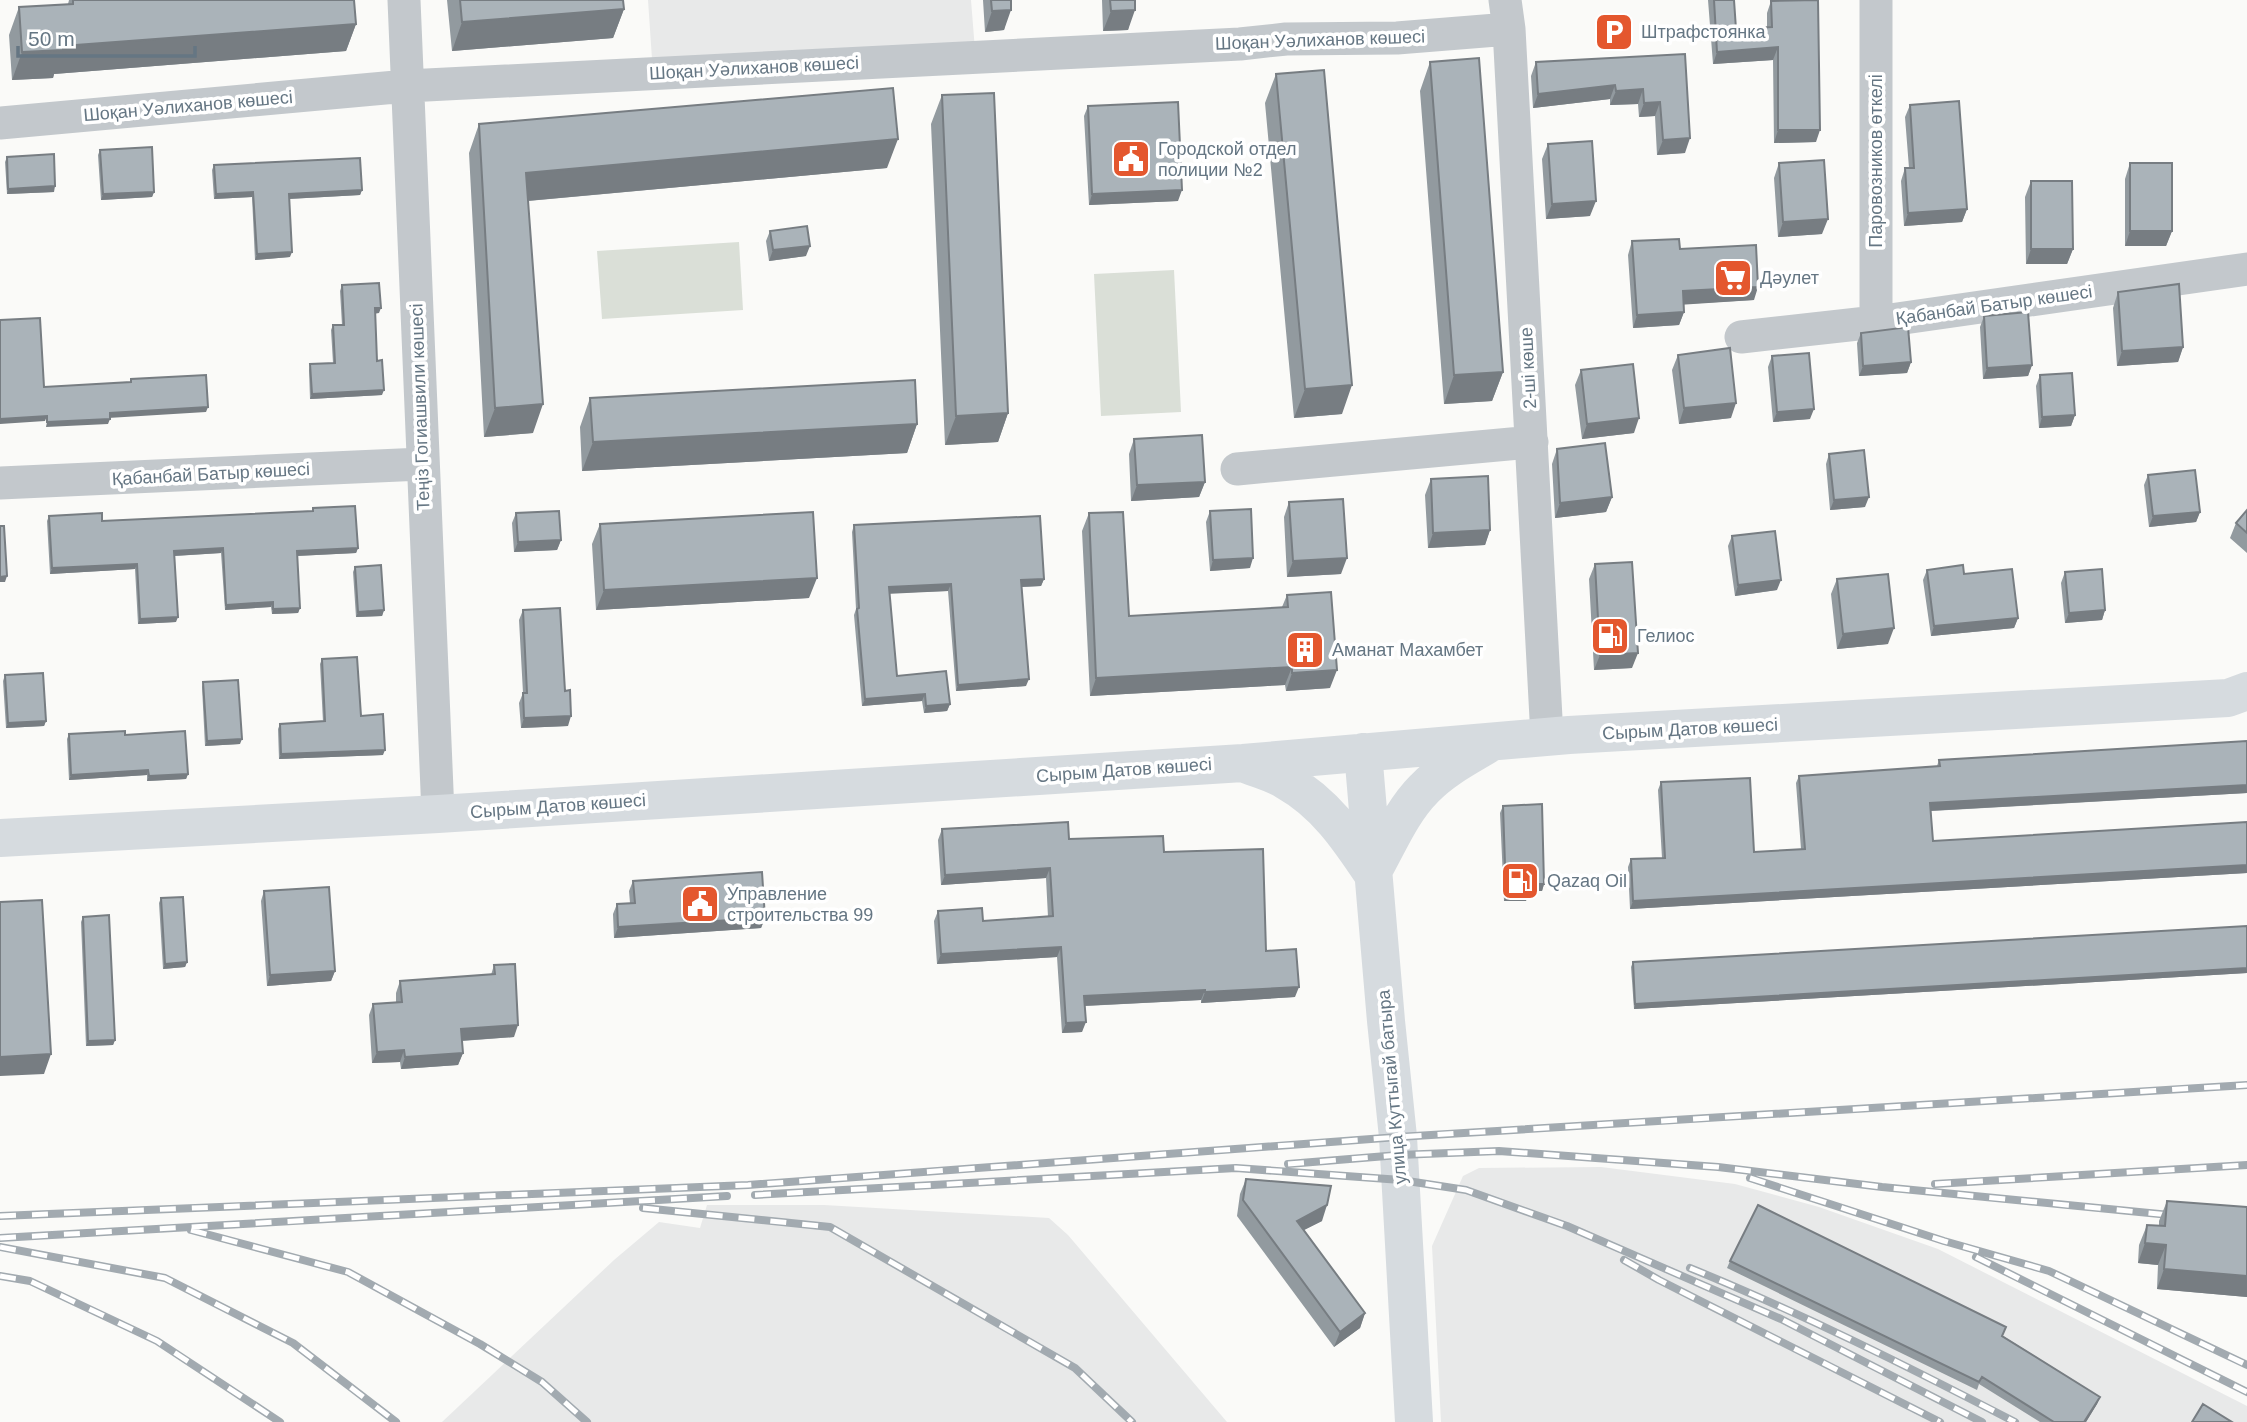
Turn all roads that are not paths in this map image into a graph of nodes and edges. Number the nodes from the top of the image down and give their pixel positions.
1 (404, 0) edge
2 (1876, 0) edge
3 (1507, 15) edge
4 (407, 86) junction
5 (0, 122) edge
6 (2247, 269) edge
7 (1876, 322) junction
8 (1741, 337) dead end
9 (1532, 442) junction
10 (422, 464) junction
11 (1237, 469) dead end
12 (0, 483) edge
13 (2247, 691) edge
14 (1547, 737) junction
15 (1492, 742) junction
16 (1363, 752) junction
17 (1243, 763) junction
18 (438, 814) junction
19 (0, 838) edge
20 (1373, 873) junction
21 (1415, 1422) edge

1 - 4 street, Теңіз Гогиашвили көшесі
2 - 7 street, Паровозников өткелі
3 - 4 street, Шоқан Уәлиханов көшесі
3 - 9 street, 2-ші көше
4 - 5 street, Шоқан Уәлиханов көшесі
4 - 10 street, Теңіз Гогиашвили көшесі
6 - 7 street, Қабанбай Батыр көшесі
7 - 8 street, Қабанбай Батыр көшесі
9 - 11 street
9 - 14 street, 2-ші көше
10 - 12 street, Қабанбай Батыр көшесі
10 - 18 street, Теңіз Гогиашвили көшесі
13 - 14 main road, Сырым Датов көшесі
14 - 15 main road, Сырым Датов көшесі
15 - 16 main road, Сырым Датов көшесі
15 - 20 main road
16 - 17 main road, Сырым Датов көшесі
16 - 20 main road, улица Куттыгай батыра
17 - 18 main road, Сырым Датов көшесі
17 - 20 main road
18 - 19 main road, Сырым Датов көшесі
20 - 21 main road, улица Куттыгай батыра

